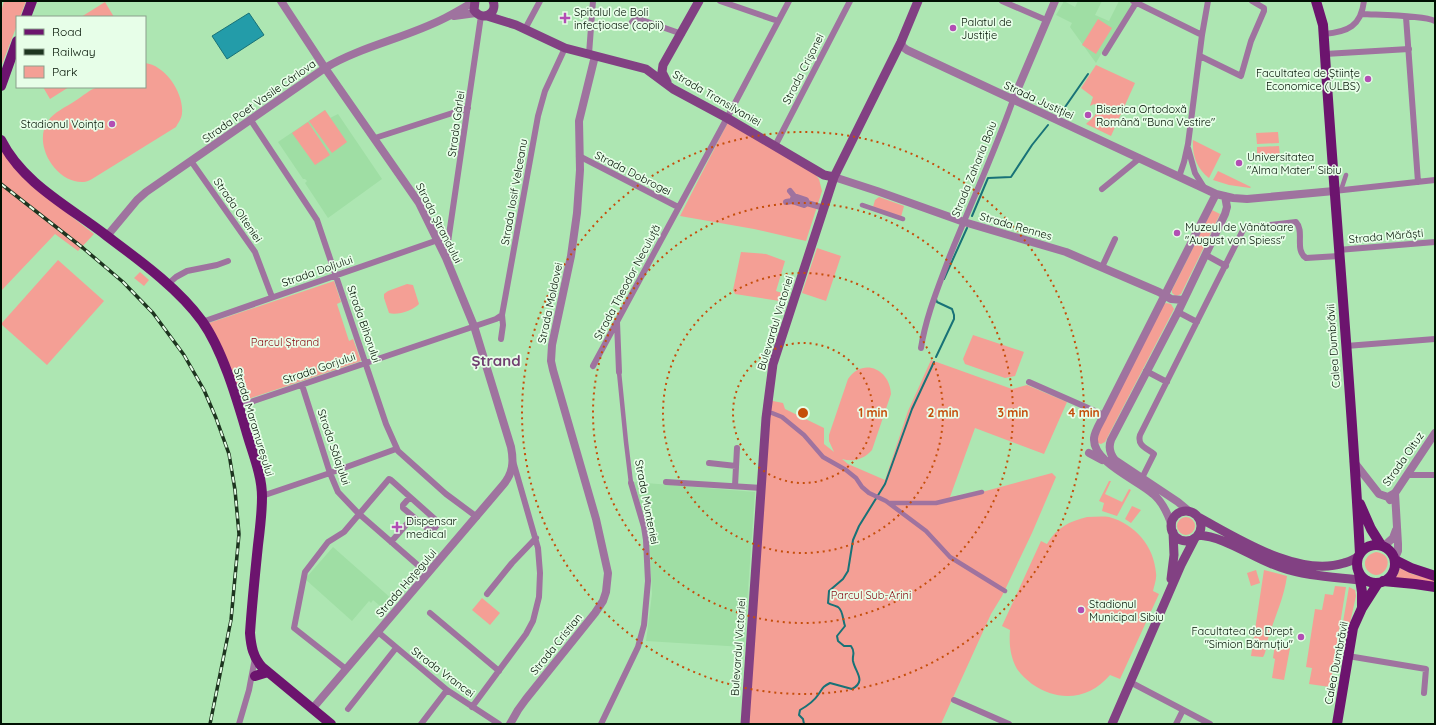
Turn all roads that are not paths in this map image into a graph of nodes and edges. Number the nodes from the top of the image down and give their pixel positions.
1 (32, 1) edge
2 (281, 1) edge
3 (475, 1) edge
4 (540, 1) edge
5 (593, 1) edge
6 (699, 1) edge
7 (720, 1) edge
8 (789, 1) edge
9 (850, 1) edge
10 (918, 1) edge
11 (1002, 1) edge
12 (1055, 1) edge
13 (1208, 1) edge
14 (1252, 1) edge
15 (1316, 1) edge
16 (1364, 1) edge
17 (1134, 2) edge
18 (494, 3) edge
19 (1362, 14) junction
20 (481, 15) junction
21 (26, 16) edge
22 (1406, 17) junction
23 (445, 18) junction
24 (1046, 20) junction
25 (778, 21) junction
26 (632, 22) dead end
27 (1435, 22) edge
28 (521, 27) junction
29 (682, 34) junction
30 (1324, 34) junction
31 (1202, 35) junction
32 (901, 42) junction
33 (16, 44) edge
34 (565, 48) junction
35 (1409, 49) junction
36 (1105, 53) dead end
37 (1325, 54) junction
38 (592, 55) junction
39 (1200, 56) junction
40 (663, 65) junction
41 (642, 67) junction
42 (325, 68) junction
43 (668, 85) junction
44 (1, 86) edge
45 (1013, 100) junction
46 (468, 108) junction
47 (727, 118) junction
48 (250, 119) junction
49 (375, 138) junction
50 (1, 140) edge
51 (1188, 144) junction
52 (775, 146) junction
53 (579, 156) junction
54 (1140, 158) junction
55 (191, 161) junction
56 (1346, 175) dead end
57 (834, 177) junction
58 (1179, 177) junction
59 (1435, 180) edge
60 (1418, 182) junction
61 (1102, 189) dead end
62 (1205, 189) junction
63 (1337, 190) junction
64 (1216, 194) junction
65 (1225, 196) junction
66 (791, 198) dead end
67 (862, 205) dead end
68 (1209, 206) junction
69 (678, 207) junction
70 (824, 208) junction
71 (903, 219) dead end
72 (964, 222) junction
73 (449, 235) junction
74 (107, 236) junction
75 (1115, 239) dead end
76 (438, 240) junction
77 (1435, 242) edge
78 (1338, 253) junction
79 (1206, 255) junction
80 (446, 258) junction
81 (228, 262) dead end
82 (1226, 266) junction
83 (1102, 267) junction
84 (336, 275) junction
85 (167, 285) junction
86 (1165, 296) junction
87 (272, 297) junction
88 (1183, 300) junction
89 (1178, 312) junction
90 (502, 315) junction
91 (202, 322) junction
92 (617, 322) junction
93 (1197, 322) junction
94 (474, 326) junction
95 (501, 339) dead end
96 (1435, 339) edge
97 (1346, 346) junction
98 (920, 348) dead end
99 (366, 363) junction
100 (593, 366) dead end
101 (1146, 371) junction
102 (619, 372) joint
103 (1030, 382) dead end
104 (1167, 382) junction
105 (302, 385) junction
106 (239, 406) junction
107 (772, 413) dead end
108 (1104, 415) junction
109 (1435, 433) edge
110 (737, 448) dead end
111 (396, 449) junction
112 (513, 461) junction
113 (1354, 462) junction
114 (709, 463) dead end
115 (1114, 463) junction
116 (736, 466) junction
117 (512, 470) joint
118 (330, 473) junction
119 (1407, 475) junction
120 (1435, 475) edge
121 (1142, 478) junction
122 (666, 482) dead end
123 (631, 483) joint
124 (735, 486) junction
125 (762, 488) junction
126 (982, 492) dead end
127 (1391, 495) junction
128 (262, 496) junction
129 (410, 497) junction
130 (1357, 499) junction
131 (887, 502) junction
132 (359, 514) junction
133 (1194, 515) junction
134 (414, 517) junction
135 (477, 517) junction
136 (1397, 527) junction
137 (1172, 529) junction
138 (1196, 536) junction
139 (536, 538) junction
140 (391, 542) junction
141 (1383, 546) junction
142 (1359, 555) junction
143 (1395, 559) junction
144 (608, 573) joint
145 (428, 574) junction
146 (1435, 576) edge
147 (1370, 580) junction
148 (1435, 588) edge
149 (1005, 591) dead end
150 (487, 594) dead end
151 (1166, 601) junction
152 (1362, 608) junction
153 (430, 613) dead end
154 (378, 632) junction
155 (396, 648) junction
156 (1348, 656) junction
157 (255, 657) junction
158 (346, 669) junction
159 (265, 670) junction
160 (499, 671) junction
161 (253, 679) junction
162 (1130, 682) junction
163 (448, 690) junction
164 (1424, 693) dead end
165 (954, 700) dead end
166 (472, 707) junction
167 (312, 708) junction
168 (348, 709) dead end
169 (1183, 710) junction
170 (998, 722) edge
171 (239, 724) edge
172 (331, 724) edge
173 (421, 724) edge
174 (499, 724) edge
175 (510, 724) edge
176 (601, 724) edge
177 (745, 724) edge
178 (1009, 724) edge
179 (1112, 724) edge
180 (1176, 724) edge
181 (1210, 724) edge
182 (1337, 724) edge

1 - 21 main road
2 - 42 street, Strada Ștrandului
3 - 20 main road
3 - 23 street, Strada Poet Vasile Cârlova
4 - 28 street
5 - 38 street
6 - 29 main road
7 - 25 street
8 - 25 street, Strada Theodor Neculuță
9 - 52 street, Strada Crișanei
10 - 32 main road, Bulevardul Victoriei
11 - 24 street
12 - 24 street, Strada Zaharia Boiu
13 - 31 street
14 - 39 street
15 - 30 main road, Calea Dumbrăvii
16 - 19 street
17 - 31 street
17 - 36 street
18 - 20 main road
18 - 28 main road, Strada Transilvaniei
19 - 22 street
19 - 30 street
20 - 23 street, Strada Poet Vasile Cârlova
20 - 28 main road, Strada Transilvaniei
20 - 46 street, Strada Gârlei
22 - 27 street
22 - 35 street
23 - 42 street, Strada Poet Vasile Cârlova
24 - 45 street, Strada Zaharia Boiu
25 - 47 street, Strada Theodor Neculuță
26 - 29 street
28 - 34 main road, Strada Transilvaniei
29 - 40 main road
30 - 37 main road, Calea Dumbrăvii
31 - 39 street
32 - 45 street, Strada Justiției
32 - 57 main road, Bulevardul Victoriei
33 - 44 main road
34 - 38 main road, Strada Transilvaniei
34 - 90 street, Strada Iosif Velceanu
35 - 37 street
35 - 60 street
37 - 63 main road, Calea Dumbrăvii
38 - 41 main road, Strada Transilvaniei
38 - 53 street, Strada Moldovei
39 - 51 street
40 - 41 main road
40 - 43 main road
41 - 43 main road, Strada Transilvaniei
42 - 48 street, Strada Poet Vasile Cârlova
42 - 49 street, Strada Ștrandului
43 - 47 main road, Strada Transilvaniei
45 - 54 street, Strada Justiției
45 - 72 street, Strada Zaharia Boiu
46 - 49 street
46 - 73 street, Strada Gârlei
47 - 52 main road, Strada Transilvaniei
47 - 69 street, Strada Theodor Neculuță
48 - 55 street, Strada Poet Vasile Cârlova
48 - 84 street, Strada Bihorului
49 - 76 street, Strada Ștrandului
50 - 74 main road, Strada Maramureșului
51 - 58 street
51 - 62 street
52 - 57 main road, Strada Transilvaniei
53 - 69 street, Strada Dobrogei
53 - 144 street, Strada Moldovei
54 - 58 street, Strada Justiției
54 - 61 street
55 - 74 street, Strada Poet Vasile Cârlova
55 - 87 street, Strada Olteniei
56 - 63 street
57 - 70 main road, Bulevardul Victoriei
57 - 72 street, Strada Rennes
58 - 62 street, Strada Justiției
59 - 60 street
60 - 63 street
62 - 64 street, Strada Justiției
62 - 68 street
63 - 65 street, Strada Justiției
63 - 78 main road, Calea Dumbrăvii
64 - 65 street, Strada Justiției
64 - 68 street
65 - 79 street
66 - 70 street
67 - 71 street
68 - 86 street
69 - 92 street, Strada Theodor Neculuță
70 - 125 main road, Bulevardul Victoriei
72 - 83 street, Strada Rennes
72 - 98 street, Strada Zaharia Boiu
73 - 76 street
73 - 80 street, Strada Gârlei
74 - 85 main road, Strada Maramureșului
75 - 83 street
76 - 80 street, Strada Ștrandului
76 - 84 street, Strada Doljului
77 - 78 street, Strada Mărăști
78 - 82 street, Strada Mărăști
78 - 97 main road, Calea Dumbrăvii
79 - 82 street
79 - 88 street
80 - 94 street, Strada Ștrandului
81 - 85 street
82 - 93 street
83 - 86 street, Strada Rennes
84 - 87 street, Strada Doljului
84 - 99 street, Strada Bihorului
85 - 91 main road, Strada Maramureșului
86 - 88 street, Strada Rennes
86 - 108 street
87 - 91 street, Strada Doljului
88 - 89 street
89 - 93 street
89 - 101 street
90 - 94 street
90 - 95 street, Strada Iosif Velceanu
91 - 106 main road, Strada Maramureșului
92 - 100 street, Strada Theodor Neculuță
92 - 102 street, Strada Munteniei
93 - 104 street
94 - 99 street, Strada Gorjului
94 - 112 street, Strada Ștrandului
96 - 97 street
97 - 113 main road, Calea Dumbrăvii
99 - 105 street, Strada Gorjului
99 - 111 street, Strada Bihorului
101 - 104 street
101 - 115 street
102 - 123 street, Strada Munteniei
103 - 108 street
104 - 121 street
105 - 106 street, Strada Gorjului
105 - 118 street, Strada Sălajului
106 - 128 main road, Strada Maramureșului
107 - 131 street
108 - 115 street
109 - 119 street, Strada Oituz
110 - 116 street
111 - 118 street
111 - 135 street, Strada Bihorului
112 - 117 street, Strada Ștrandului
112 - 139 street, Strada Ștrandului
113 - 127 street
113 - 130 main road, Calea Dumbrăvii
114 - 116 street
115 - 121 street
115 - 137 street
116 - 124 street
117 - 135 street, Strada Hațegului
118 - 128 street
118 - 132 street, Strada Sălajului
119 - 120 street
119 - 127 street, Strada Oituz
121 - 133 street
122 - 124 street
123 - 176 street, Strada Munteniei
124 - 125 street
125 - 177 main road, Bulevardul Victoriei
126 - 131 street
127 - 136 street
128 - 157 main road, Strada Maramureșului
129 - 132 street
129 - 134 street
129 - 134 street
130 - 141 main road, Calea Dumbrăvii
130 - 142 main road, Calea Dumbrăvii
131 - 149 street
132 - 140 street, Strada Sălajului
132 - 158 street
133 - 137 main road
133 - 138 main road
133 - 142 main road
134 - 140 street
135 - 145 street, Strada Hațegului
136 - 141 street
136 - 143 street
137 - 138 main road
137 - 151 main road
138 - 147 main road
138 - 151 main road
139 - 150 street
139 - 160 street, Strada Ștrandului
140 - 145 street, Strada Sălajului
141 - 142 main road
141 - 143 main road
142 - 147 main road
143 - 146 main road
143 - 147 main road
144 - 175 street, Strada Cristian
145 - 154 street, Strada Hațegului
147 - 148 main road
147 - 152 main road, Calea Dumbrăvii
147 - 152 main road, Calea Dumbrăvii
151 - 162 main road
152 - 156 main road, Calea Dumbrăvii
153 - 160 street
154 - 155 street, Strada Vrancei
154 - 158 street, Strada Hațegului
155 - 163 street, Strada Vrancei
155 - 168 street
156 - 164 street
156 - 182 main road, Calea Dumbrăvii
157 - 159 main road, Strada Maramureșului
157 - 161 street
158 - 167 street, Strada Hațegului
159 - 161 main road
159 - 167 main road, Strada Maramureșului
160 - 166 street, Strada Ștrandului
161 - 171 street
162 - 169 street
162 - 179 main road
163 - 166 street, Strada Vrancei
163 - 173 street
165 - 170 street
166 - 174 street, Strada Vrancei
167 - 172 main road, Strada Maramureșului
169 - 180 street
169 - 181 street
170 - 178 street

